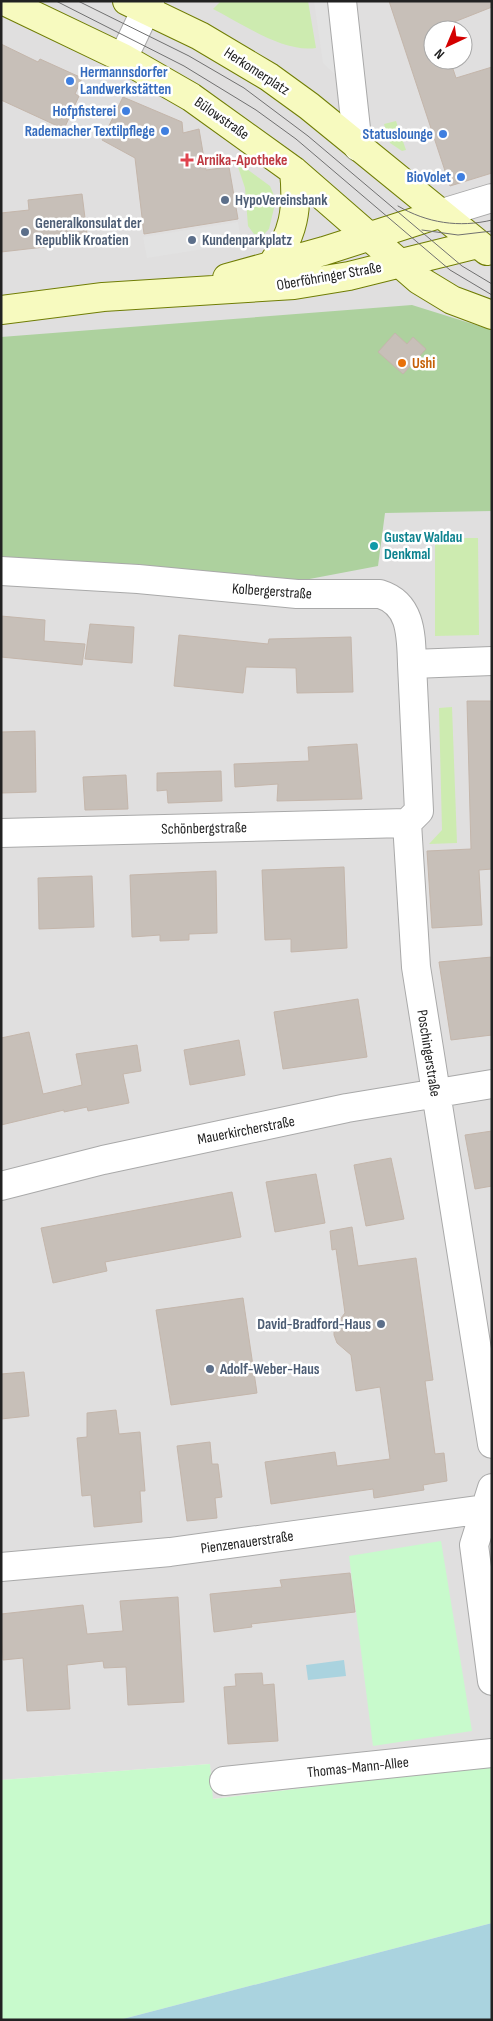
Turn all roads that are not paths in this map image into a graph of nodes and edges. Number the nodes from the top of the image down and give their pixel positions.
1 (4, 1) edge
2 (342, 1) edge
3 (141, 5) edge
4 (124, 58) junction
5 (358, 147) junction
6 (294, 171) junction
7 (492, 198) edge
8 (427, 218) junction
9 (368, 237) junction
10 (487, 247) edge
11 (398, 263) junction
12 (271, 266) junction
13 (178, 292) junction
14 (1, 310) edge
15 (492, 315) edge
16 (1, 571) edge
17 (492, 661) edge
18 (412, 664) junction
19 (407, 823) junction
20 (1, 833) edge
21 (492, 1084) edge
22 (435, 1093) junction
23 (1, 1186) edge
24 (492, 1444) edge
25 (490, 1501) edge
26 (1, 1567) edge
27 (492, 1681) edge
28 (492, 1753) edge
29 (224, 1781) dead end

1 - 4 main road, Bülowstraße
2 - 5 street
3 - 4 street
3 - 5 main road, Herkomerplatz
4 - 6 main road, Bülowstraße
5 - 8 main road, Herkomerplatz
6 - 9 main road, Bülowstraße
6 - 12 main road
7 - 8 street
8 - 9 main road, Oberföhringer Straße
8 - 10 main road, Herkomerplatz
8 - 11 main road
9 - 11 main road, Bülowstraße
9 - 12 main road, Oberföhringer Straße
10 - 11 main road, Oberföhringer Straße
11 - 13 main road, Oberföhringer Straße
11 - 15 main road, Bülowstraße
12 - 13 main road, Oberföhringer Straße
13 - 14 main road, Oberföhringer Straße
16 - 18 street, Kolbergerstraße
17 - 18 street
18 - 19 street
19 - 20 street, Schönbergstraße
19 - 22 street, Poschingerstraße
21 - 22 street, Mauerkircherstraße
22 - 23 street, Mauerkircherstraße
22 - 24 street, Poschingerstraße
25 - 26 street, Pienzenauerstraße
25 - 27 street
28 - 29 street, Thomas-Mann-Allee

